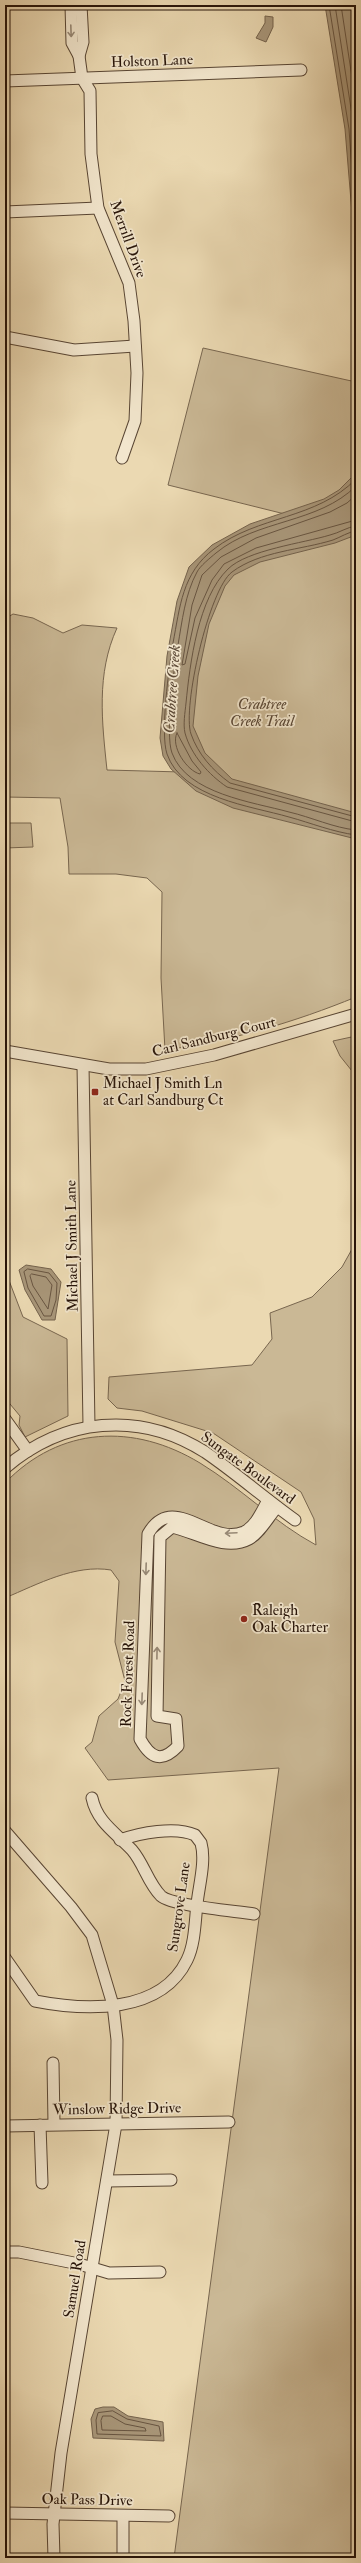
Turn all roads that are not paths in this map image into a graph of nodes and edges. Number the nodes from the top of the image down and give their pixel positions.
1 (71, 5) edge
2 (81, 5) edge
3 (79, 56) junction
4 (301, 70) dead end
5 (82, 78) junction
6 (5, 81) edge
7 (98, 208) junction
8 (5, 212) edge
9 (5, 337) edge
10 (136, 346) junction
11 (122, 458) dead end
12 (356, 1014) edge
13 (5, 1052) edge
14 (83, 1065) junction
15 (5, 1419) edge
16 (89, 1426) junction
17 (28, 1451) junction
18 (5, 1468) edge
19 (272, 1503) junction
20 (295, 1520) dead end
21 (92, 1798) dead end
22 (5, 1831) edge
23 (120, 1840) junction
24 (197, 1906) junction
25 (254, 1914) dead end
26 (5, 1958) edge
27 (113, 2005) junction
28 (53, 2063) dead end
29 (229, 2122) dead end
30 (54, 2124) junction
31 (116, 2124) junction
32 (40, 2125) junction
33 (5, 2126) edge
34 (171, 2180) dead end
35 (107, 2181) junction
36 (42, 2183) dead end
37 (5, 2252) edge
38 (91, 2266) junction
39 (160, 2272) dead end
40 (5, 2513) edge
41 (54, 2513) junction
42 (123, 2516) junction
43 (168, 2516) dead end
44 (54, 2558) edge
45 (123, 2558) edge

1 -> 3 street
2 - 3 street
3 - 5 street, Merrill Drive
4 - 5 street, Holston Lane
5 - 6 street, Holston Lane
5 - 7 street, Merrill Drive
7 - 8 street
7 - 10 street, Merrill Drive
9 - 10 street
10 - 11 street, Merrill Drive
12 - 14 street, Carl Sandburg Court
13 - 14 street, Carl Sandburg Court
14 - 16 street, Michael J Smith Lane
15 - 17 street
16 - 17 street, Sungate Boulevard
16 - 19 street, Sungate Boulevard
17 - 18 street, Sungate Boulevard
19 -> 19 street, Rock Forest Road
19 - 20 street, Sungate Boulevard
21 - 23 street
22 - 27 street, Samuel Road
23 - 24 street
23 - 24 street, Sungrove Lane
24 - 25 street
24 - 27 street, Sungrove Lane
26 - 27 street, Sungrove Lane
27 - 31 street, Samuel Road
28 - 30 street
29 - 31 street, Winslow Ridge Drive
30 - 31 street, Winslow Ridge Drive
30 - 32 street, Winslow Ridge Drive
31 - 35 street, Samuel Road
32 - 33 street, Winslow Ridge Drive
32 - 36 street
34 - 35 street
35 - 38 street, Samuel Road
37 - 38 street
38 - 39 street
38 - 41 street, Samuel Road
40 - 41 street, Oak Pass Drive
41 - 42 street, Oak Pass Drive
41 - 44 street, Samuel Road
42 - 43 street, Oak Pass Drive
42 - 45 street

